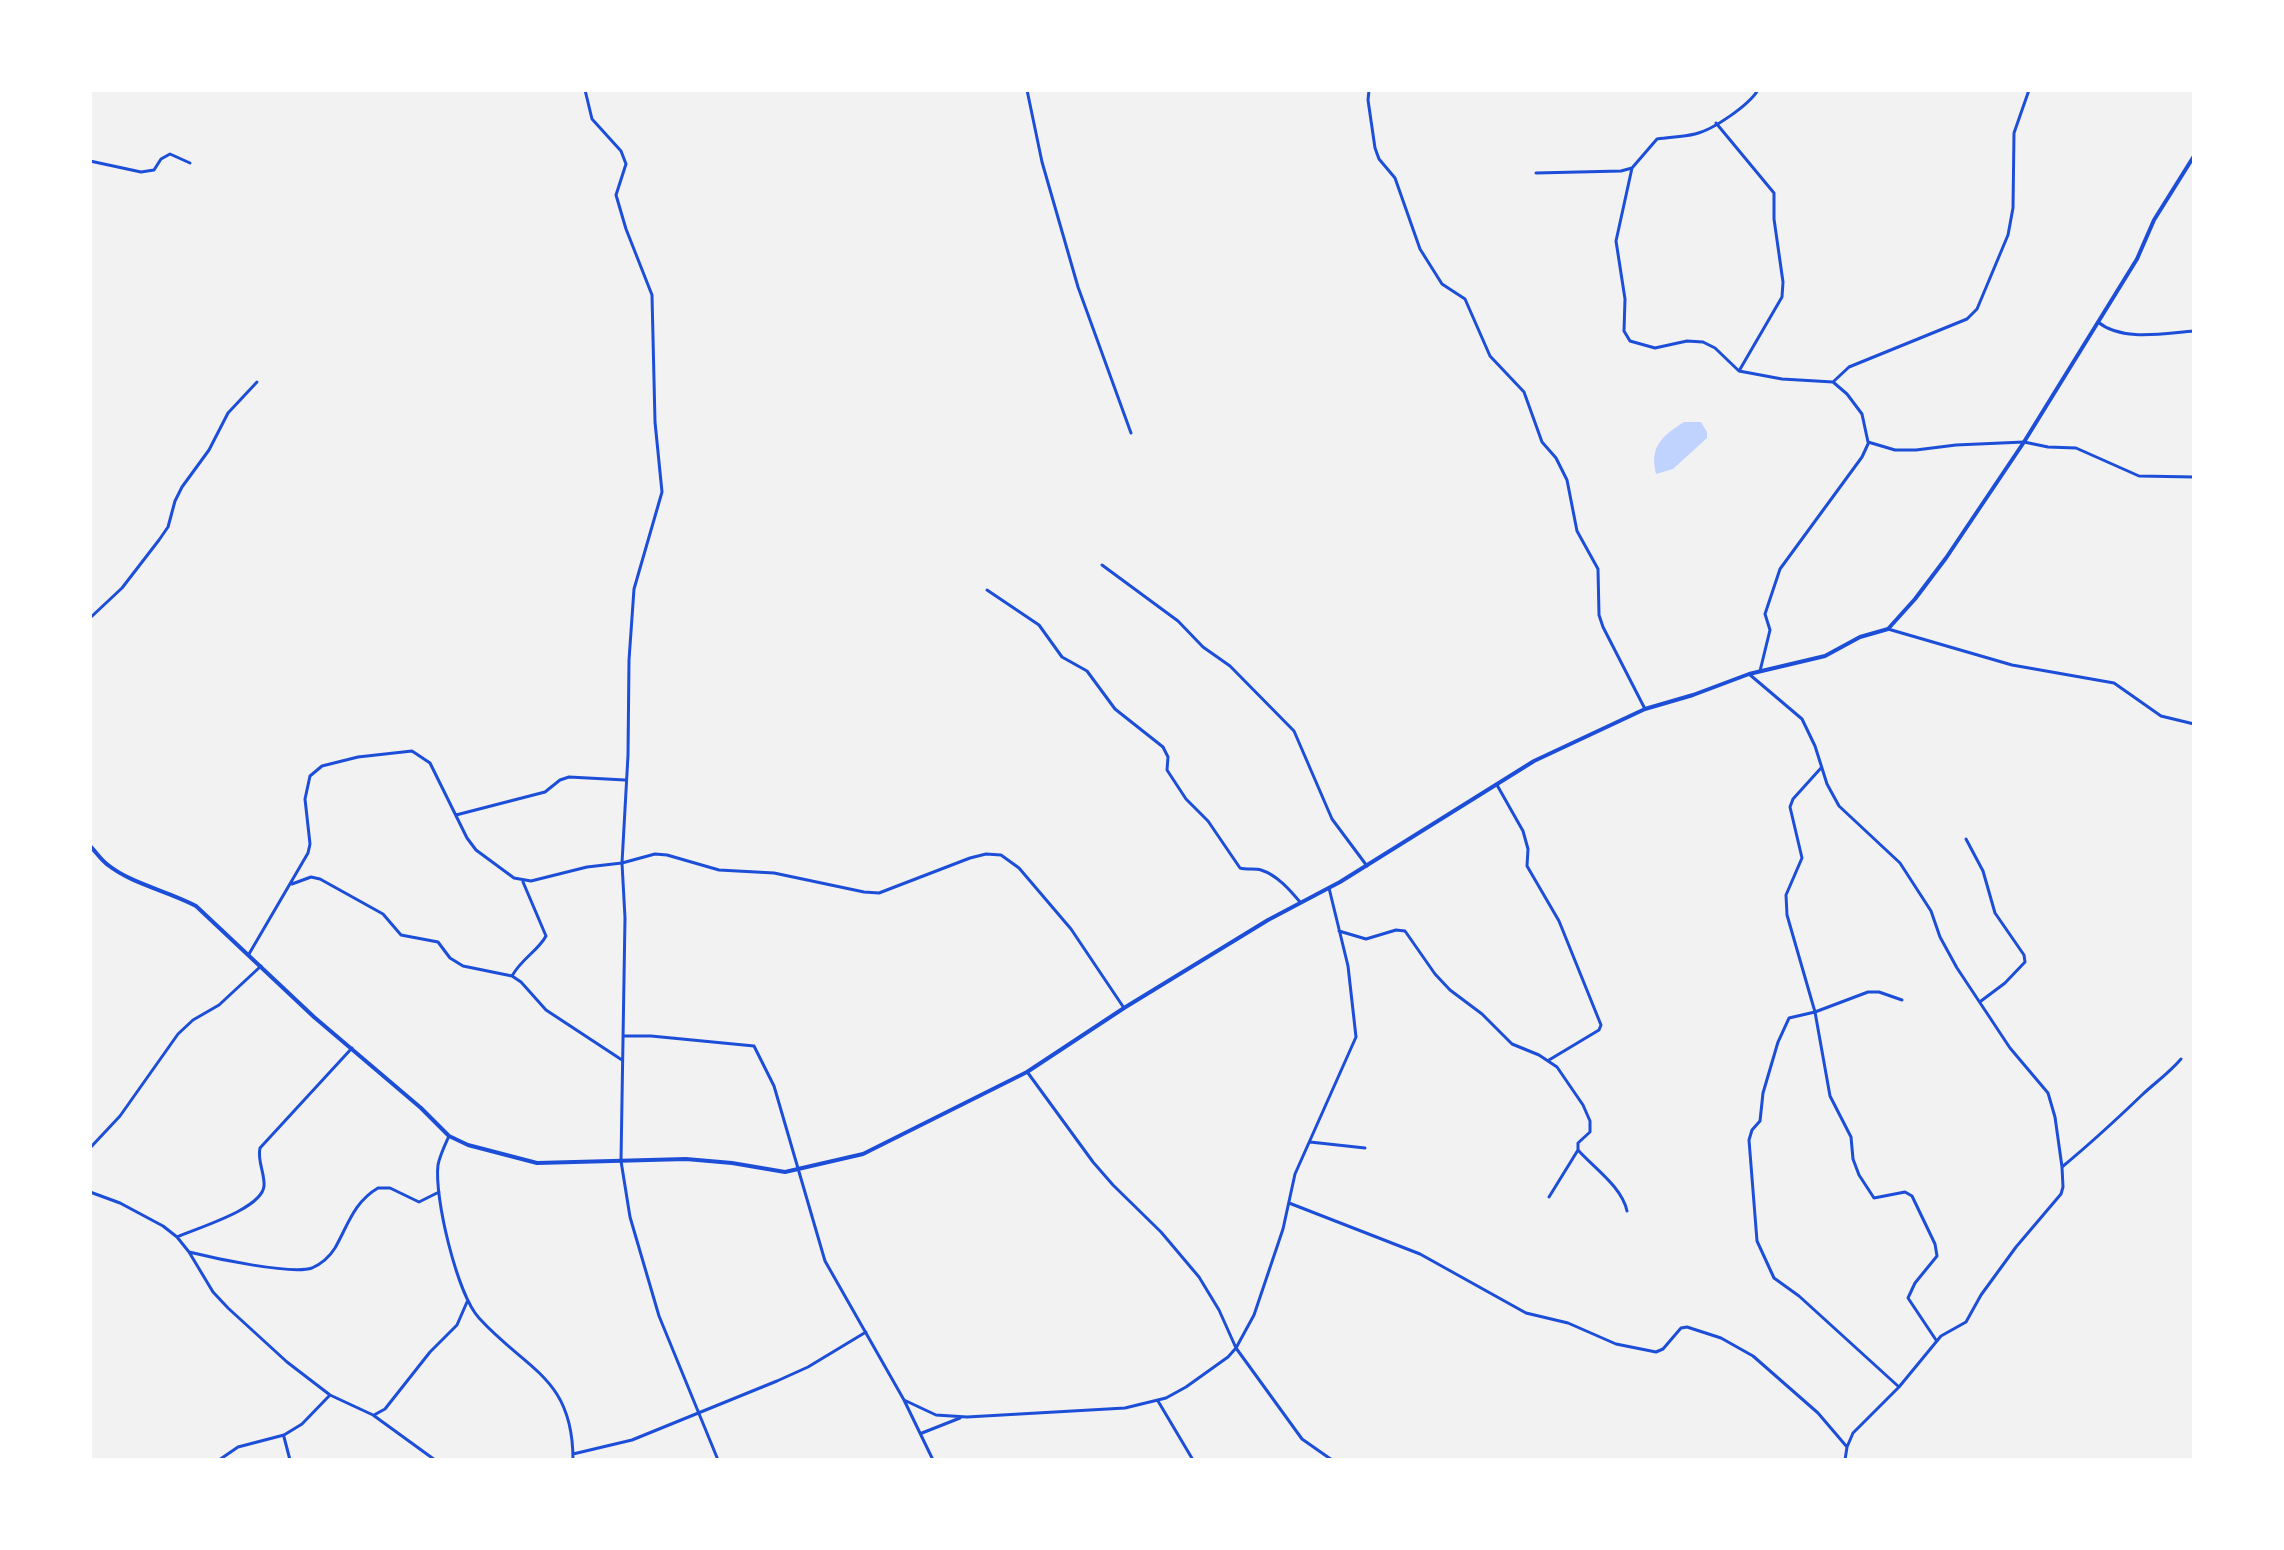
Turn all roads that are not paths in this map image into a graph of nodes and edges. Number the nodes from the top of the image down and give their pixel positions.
1 (585, 90) edge
2 (1027, 90) edge
3 (1369, 90) edge
4 (1758, 90) edge
5 (2029, 90) edge
6 (90, 112) edge
7 (90, 122) edge
8 (1716, 123) junction
9 (2194, 156) edge
10 (90, 161) edge
11 (190, 163) dead end
12 (1632, 168) junction
13 (1536, 173) dead end
14 (2098, 322) junction
15 (2194, 331) edge
16 (1739, 371) junction
17 (257, 382) dead end
18 (1833, 382) junction
19 (1131, 433) dead end
20 (1868, 442) junction
21 (2024, 442) junction
22 (2194, 477) edge
23 (1102, 565) dead end
24 (987, 590) dead end
25 (90, 618) edge
26 (1888, 629) junction
27 (1760, 671) junction
28 (1749, 674) junction
29 (1645, 709) junction
30 (2194, 724) edge
31 (1821, 768) junction
32 (626, 780) junction
33 (1497, 785) junction
34 (456, 815) junction
35 (1966, 839) dead end
36 (90, 846) edge
37 (622, 863) junction
38 (1367, 866) junction
39 (522, 881) junction
40 (291, 885) junction
41 (1329, 888) junction
42 (1300, 902) junction
43 (1339, 931) junction
44 (249, 954) junction
45 (262, 966) junction
46 (512, 976) junction
47 (1902, 1000) dead end
48 (1981, 1001) junction
49 (1124, 1008) junction
50 (1815, 1012) junction
51 (622, 1036) junction
52 (352, 1048) junction
53 (2181, 1059) dead end
54 (622, 1060) junction
55 (1549, 1060) junction
56 (1027, 1072) junction
57 (449, 1136) junction
58 (1310, 1142) junction
59 (90, 1148) edge
60 (1365, 1148) dead end
61 (1578, 1150) junction
62 (621, 1161) junction
63 (2062, 1167) junction
64 (797, 1171) junction
65 (90, 1192) edge
66 (439, 1192) junction
67 (1549, 1197) dead end
68 (1289, 1203) junction
69 (1627, 1211) dead end
70 (177, 1237) junction
71 (189, 1252) junction
72 (467, 1302) junction
73 (866, 1332) junction
74 (1937, 1341) junction
75 (1236, 1348) junction
76 (1899, 1387) junction
77 (330, 1395) junction
78 (904, 1400) junction
79 (1158, 1401) junction
80 (698, 1411) junction
81 (373, 1415) junction
82 (967, 1417) junction
83 (921, 1434) junction
84 (284, 1435) junction
85 (1847, 1447) junction
86 (573, 1454) junction
87 (219, 1460) edge
88 (290, 1460) edge
89 (435, 1460) edge
90 (573, 1460) edge
91 (718, 1460) edge
92 (933, 1460) edge
93 (1193, 1460) edge
94 (1332, 1460) edge
95 (1845, 1460) edge

1 - 32 street
2 - 19 street
3 - 29 street
4 - 8 street
5 - 18 street
6 - 7 street
8 - 12 street
8 - 16 street
9 - 14 street
10 - 11 street
12 - 13 street
12 - 16 street
14 - 15 street
14 - 21 street
16 - 18 street
17 - 25 street
18 - 20 street
20 - 21 street
20 - 27 street
21 - 22 street
21 - 26 street
23 - 38 street
24 - 42 street
26 - 27 street
26 - 30 street
27 - 28 street
28 - 29 street
28 - 31 street
29 - 33 street
31 - 48 street
31 - 50 street
32 - 34 street
32 - 37 street
33 - 38 street
33 - 55 street
34 - 39 street
34 - 40 street
35 - 48 street
36 - 44 street
37 - 39 street
37 - 49 street
37 - 51 street
38 - 41 street
39 - 46 street
40 - 44 street
40 - 46 street
41 - 42 street
41 - 43 street
42 - 49 street
43 - 55 street
43 - 58 street
44 - 45 street
45 - 52 street
45 - 59 street
46 - 54 street
47 - 50 street
48 - 63 street
49 - 56 street
50 - 74 street
50 - 76 street
51 - 54 street
51 - 64 street
52 - 57 street
52 - 70 street
53 - 63 street
54 - 62 street
55 - 61 street
56 - 64 street
56 - 75 street
57 - 62 street
57 - 66 street
58 - 60 street
58 - 68 street
61 - 67 street
61 - 69 street
62 - 64 street
62 - 80 street
63 - 74 street
64 - 73 street
65 - 70 street
66 - 71 street
66 - 72 street
68 - 75 street
68 - 85 street
70 - 71 street
71 - 77 street
72 - 81 street
72 - 86 street
73 - 78 street
73 - 80 street
74 - 76 street
75 - 79 street
75 - 94 street
76 - 85 street
77 - 81 street
77 - 84 street
78 - 82 street
78 - 83 street
79 - 82 street
79 - 93 street
80 - 86 street
80 - 91 street
81 - 89 street
82 - 83 street
83 - 92 street
84 - 87 street
84 - 88 street
85 - 95 street
86 - 90 street

